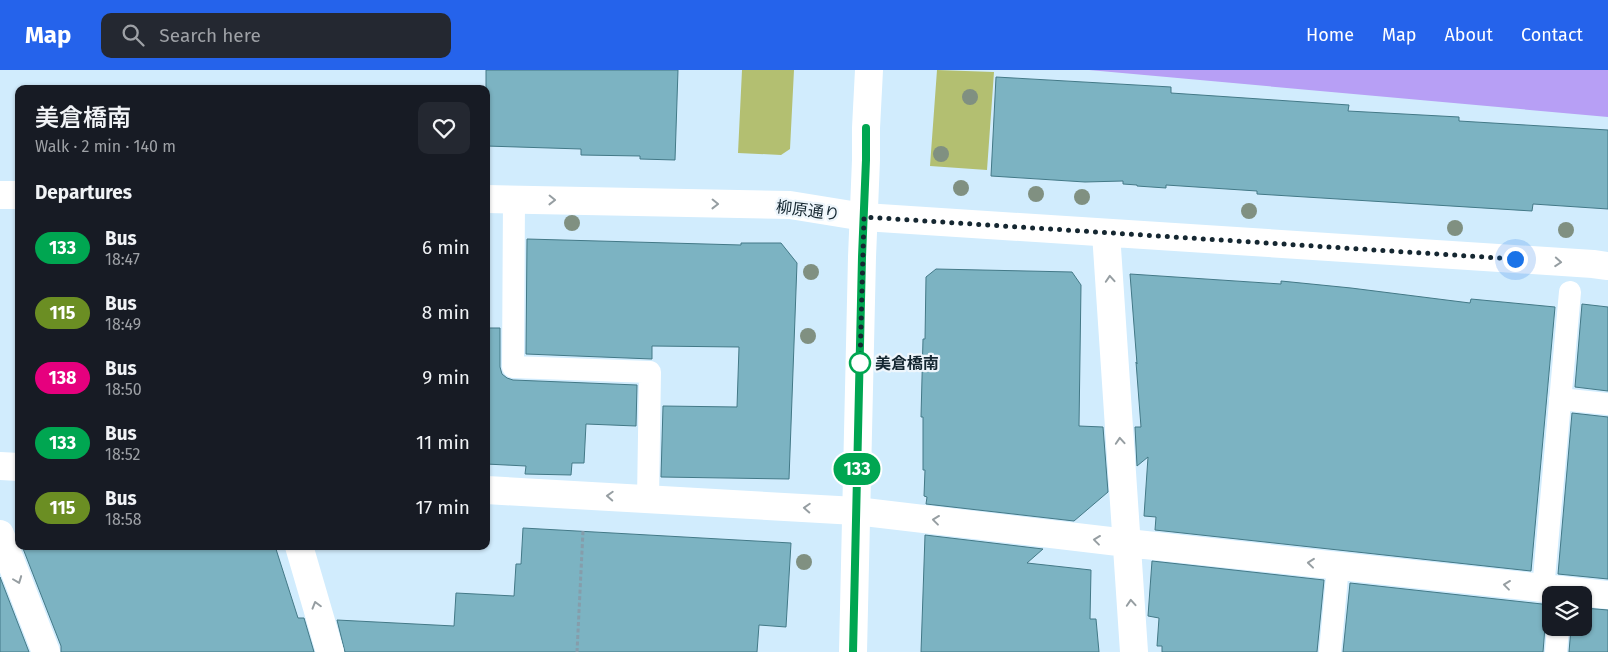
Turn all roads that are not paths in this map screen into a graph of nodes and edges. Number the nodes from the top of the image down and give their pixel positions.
1 (870, 70) edge
2 (0, 195) edge
3 (15, 195) edge
4 (490, 199) edge
5 (514, 199) junction
6 (864, 217) junction
7 (1106, 233) junction
8 (1608, 266) edge
9 (1570, 292) dead end
10 (1560, 399) junction
11 (1608, 404) edge
12 (0, 466) edge
13 (15, 467) edge
14 (490, 490) edge
15 (648, 499) junction
16 (856, 511) junction
17 (0, 534) edge
18 (1126, 543) junction
19 (300, 550) edge
20 (1338, 566) junction
21 (1555, 586) edge
22 (1542, 590) edge
23 (1592, 594) edge
24 (1608, 595) edge
25 (1557, 636) edge
26 (46, 652) edge
27 (330, 652) edge
28 (853, 652) edge
29 (1134, 652) edge
30 (1330, 652) edge
31 (1556, 652) edge

1 - 6 street
2 - 3 street
4 - 5 street, 柳原通り
5 -> 6 street, 柳原通り
5 - 15 lane
6 - 7 street, 柳原通り
6 - 16 street
7 -> 8 street, 柳原通り
18 -> 7 street
9 - 10 lane
10 - 11 lane
10 - 21 lane
12 - 13 street
15 -> 14 street
16 -> 15 street
18 -> 16 street
16 - 28 street
17 -> 26 street
20 -> 18 street
29 -> 18 street
27 -> 19 street
22 -> 20 street
20 - 30 lane
23 - 24 street
25 - 31 lane

